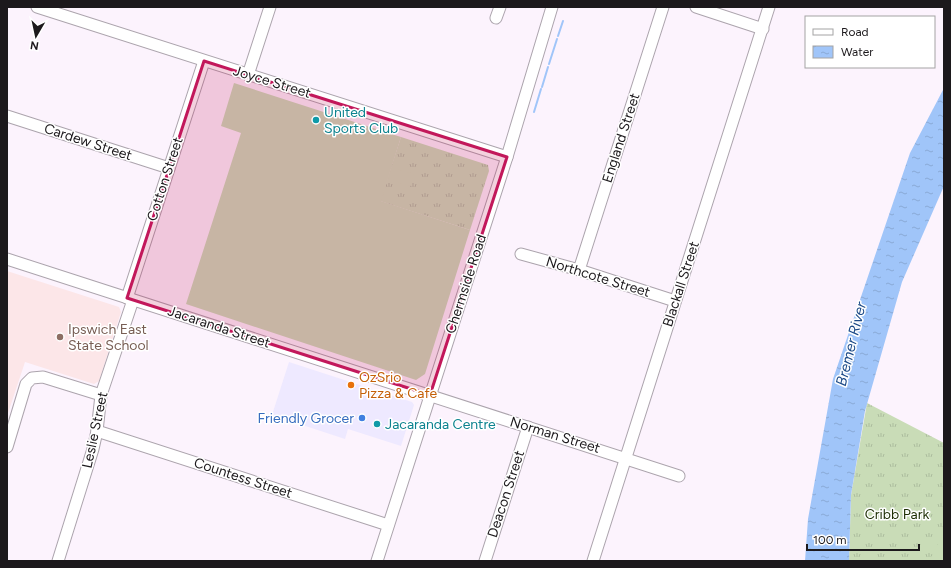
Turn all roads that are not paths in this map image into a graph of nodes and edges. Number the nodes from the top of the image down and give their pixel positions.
1 (37, 7) edge
2 (270, 7) edge
3 (552, 7) edge
4 (663, 7) edge
5 (696, 7) edge
6 (770, 7) edge
7 (763, 29) junction
8 (204, 61) junction
9 (248, 74) junction
10 (7, 116) edge
11 (507, 157) junction
12 (169, 168) junction
13 (521, 254) dead end
14 (7, 259) edge
15 (579, 270) junction
16 (130, 299) junction
17 (675, 301) junction
18 (101, 395) junction
19 (430, 396) junction
20 (528, 427) junction
21 (97, 431) junction
22 (7, 447) edge
23 (625, 458) junction
24 (679, 476) dead end
25 (388, 525) junction
26 (58, 561) edge
27 (377, 561) edge
28 (485, 561) edge
29 (593, 561) edge

1 - 8 street, Joyce Street
2 - 9 street
3 - 11 street, Chermside Road
4 - 15 street, England Street
5 - 7 street
6 - 7 street, Blackall Street
7 - 17 street, Blackall Street
8 - 9 street, Joyce Street
8 - 12 street, Cotton Street
9 - 11 street, Joyce Street
10 - 12 street, Cardew Street
11 - 19 street, Chermside Road
12 - 16 street, Cotton Street
13 - 15 street, Northcote Street
14 - 16 street, Jacaranda Street
15 - 17 street, Northcote Street
16 - 18 street, Leslie Street
16 - 19 street, Jacaranda Street
17 - 23 street, Blackall Street
18 - 21 street, Leslie Street
18 - 22 street
19 - 20 street, Norman Street
19 - 25 street, Chermside Road
20 - 23 street, Norman Street
20 - 28 street, Deacon Street
21 - 25 street, Countess Street
21 - 26 street, Leslie Street
23 - 24 street, Norman Street
23 - 29 street, Blackall Street
25 - 27 street, Chermside Road

